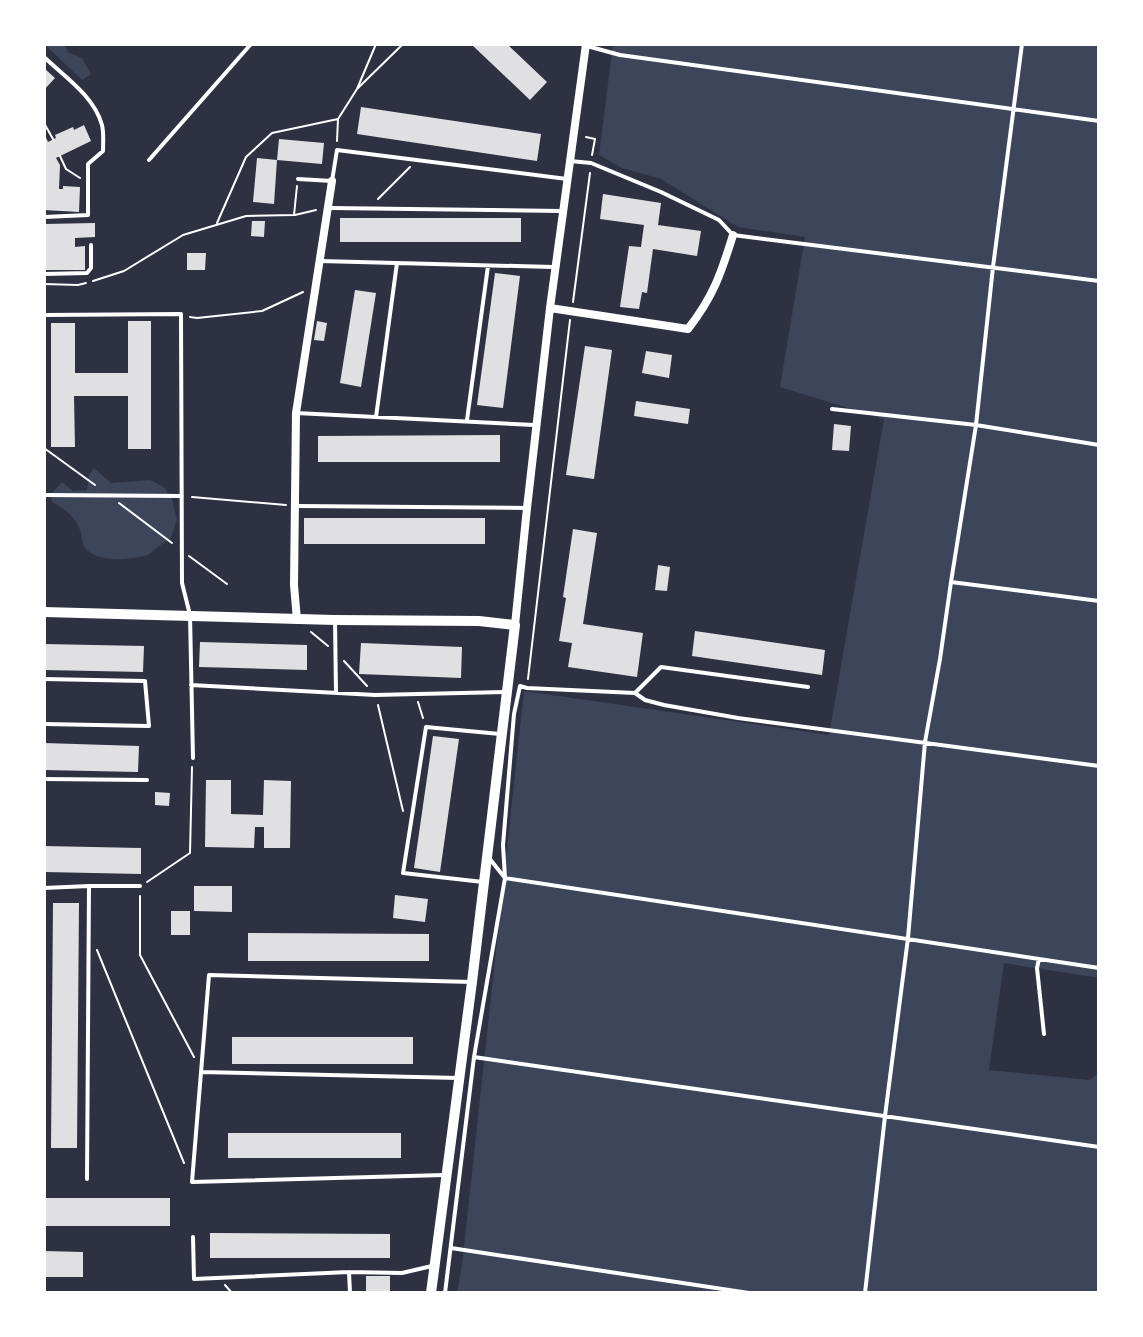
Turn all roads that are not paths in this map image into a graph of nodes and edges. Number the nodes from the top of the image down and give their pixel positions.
1 (251, 44) edge
2 (1022, 44) edge
3 (586, 45) edge
4 (44, 57) edge
5 (1013, 110) junction
6 (1099, 121) edge
7 (149, 160) dead end
8 (570, 161) junction
9 (298, 179) road end
10 (568, 179) junction
11 (332, 181) junction
12 (328, 208) junction
13 (563, 211) junction
14 (44, 217) edge
15 (733, 235) junction
16 (91, 245) dead end
17 (320, 261) junction
18 (397, 263) junction
19 (488, 266) junction
20 (556, 267) junction
21 (993, 267) junction
22 (44, 274) edge
23 (1099, 281) edge
24 (550, 308) junction
25 (44, 315) edge
26 (832, 409) dead end
27 (296, 413) junction
28 (376, 417) junction
29 (467, 420) junction
30 (537, 425) junction
31 (976, 425) junction
32 (1099, 445) edge
33 (44, 495) edge
34 (182, 496) junction
35 (295, 506) junction
36 (527, 508) junction
37 (951, 582) junction
38 (1099, 601) edge
39 (44, 612) edge
40 (190, 615) junction
41 (297, 620) junction
42 (335, 620) junction
43 (515, 625) junction
44 (44, 679) edge
45 (191, 685) junction
46 (512, 687) junction
47 (808, 687) dead end
48 (336, 693) junction
49 (635, 693) junction
50 (44, 724) edge
51 (502, 735) junction
52 (925, 742) junction
53 (193, 758) road end
54 (1099, 766) edge
55 (44, 779) edge
56 (147, 780) dead end
57 (487, 856) junction
58 (505, 878) junction
59 (484, 882) junction
60 (89, 886) junction
61 (140, 886) road end
62 (44, 888) edge
63 (908, 938) junction
64 (1039, 959) junction
65 (44, 968) edge
66 (1099, 968) edge
67 (472, 982) junction
68 (1044, 1034) dead end
69 (474, 1057) junction
70 (202, 1072) junction
71 (459, 1078) junction
72 (885, 1116) junction
73 (1099, 1147) edge
74 (447, 1175) junction
75 (87, 1179) dead end
76 (193, 1237) dead end
77 (451, 1248) junction
78 (434, 1266) junction
79 (349, 1272) junction
80 (350, 1293) edge
81 (431, 1293) edge
82 (445, 1293) edge
83 (749, 1293) edge
84 (865, 1293) edge

1 - 7 lane
2 - 5 lane
3 - 5 lane
3 - 8 street
4 - 14 lane
5 - 6 lane
5 - 21 lane
8 - 10 street
8 - 15 lane
9 - 11 lane
10 - 11 lane
10 - 13 street
11 - 12 street
12 - 13 lane
12 - 17 street
13 - 20 street
15 - 21 lane
15 - 24 street
16 - 22 lane
17 - 18 lane
17 - 27 street
18 - 19 lane
18 - 28 lane
19 - 20 lane
19 - 29 lane
20 - 24 street
21 - 23 lane
21 - 31 lane
24 - 30 street
25 - 34 lane
26 - 31 lane
27 - 28 lane
27 - 35 street
28 - 29 lane
29 - 30 lane
30 - 36 street
31 - 32 lane
31 - 37 lane
33 - 34 lane
34 - 40 lane
35 - 36 lane
35 - 41 street
36 - 43 street
37 - 38 lane
37 - 52 lane
39 - 40 street
40 - 41 street
40 - 45 lane
41 - 42 street
42 - 43 street
42 - 48 lane
43 - 46 street
44 - 50 lane
45 - 48 lane
45 - 53 lane
46 - 48 lane
46 - 49 lane
46 - 51 street
46 - 58 lane
47 - 49 lane
49 - 52 lane
51 - 57 street
51 - 59 lane
52 - 54 lane
52 - 63 lane
55 - 56 lane
57 - 58 lane
57 - 59 street
58 - 63 lane
58 - 69 lane
59 - 67 street
60 - 61 lane
60 - 62 lane
60 - 75 lane
62 - 65 lane
63 - 64 lane
63 - 72 lane
64 - 66 lane
64 - 68 lane
67 - 70 lane
67 - 71 street
69 - 72 lane
69 - 77 lane
70 - 71 lane
70 - 74 lane
71 - 74 street
72 - 73 lane
72 - 84 lane
74 - 78 street
76 - 79 lane
77 - 82 lane
77 - 83 lane
78 - 79 lane
78 - 81 street
79 - 80 lane

